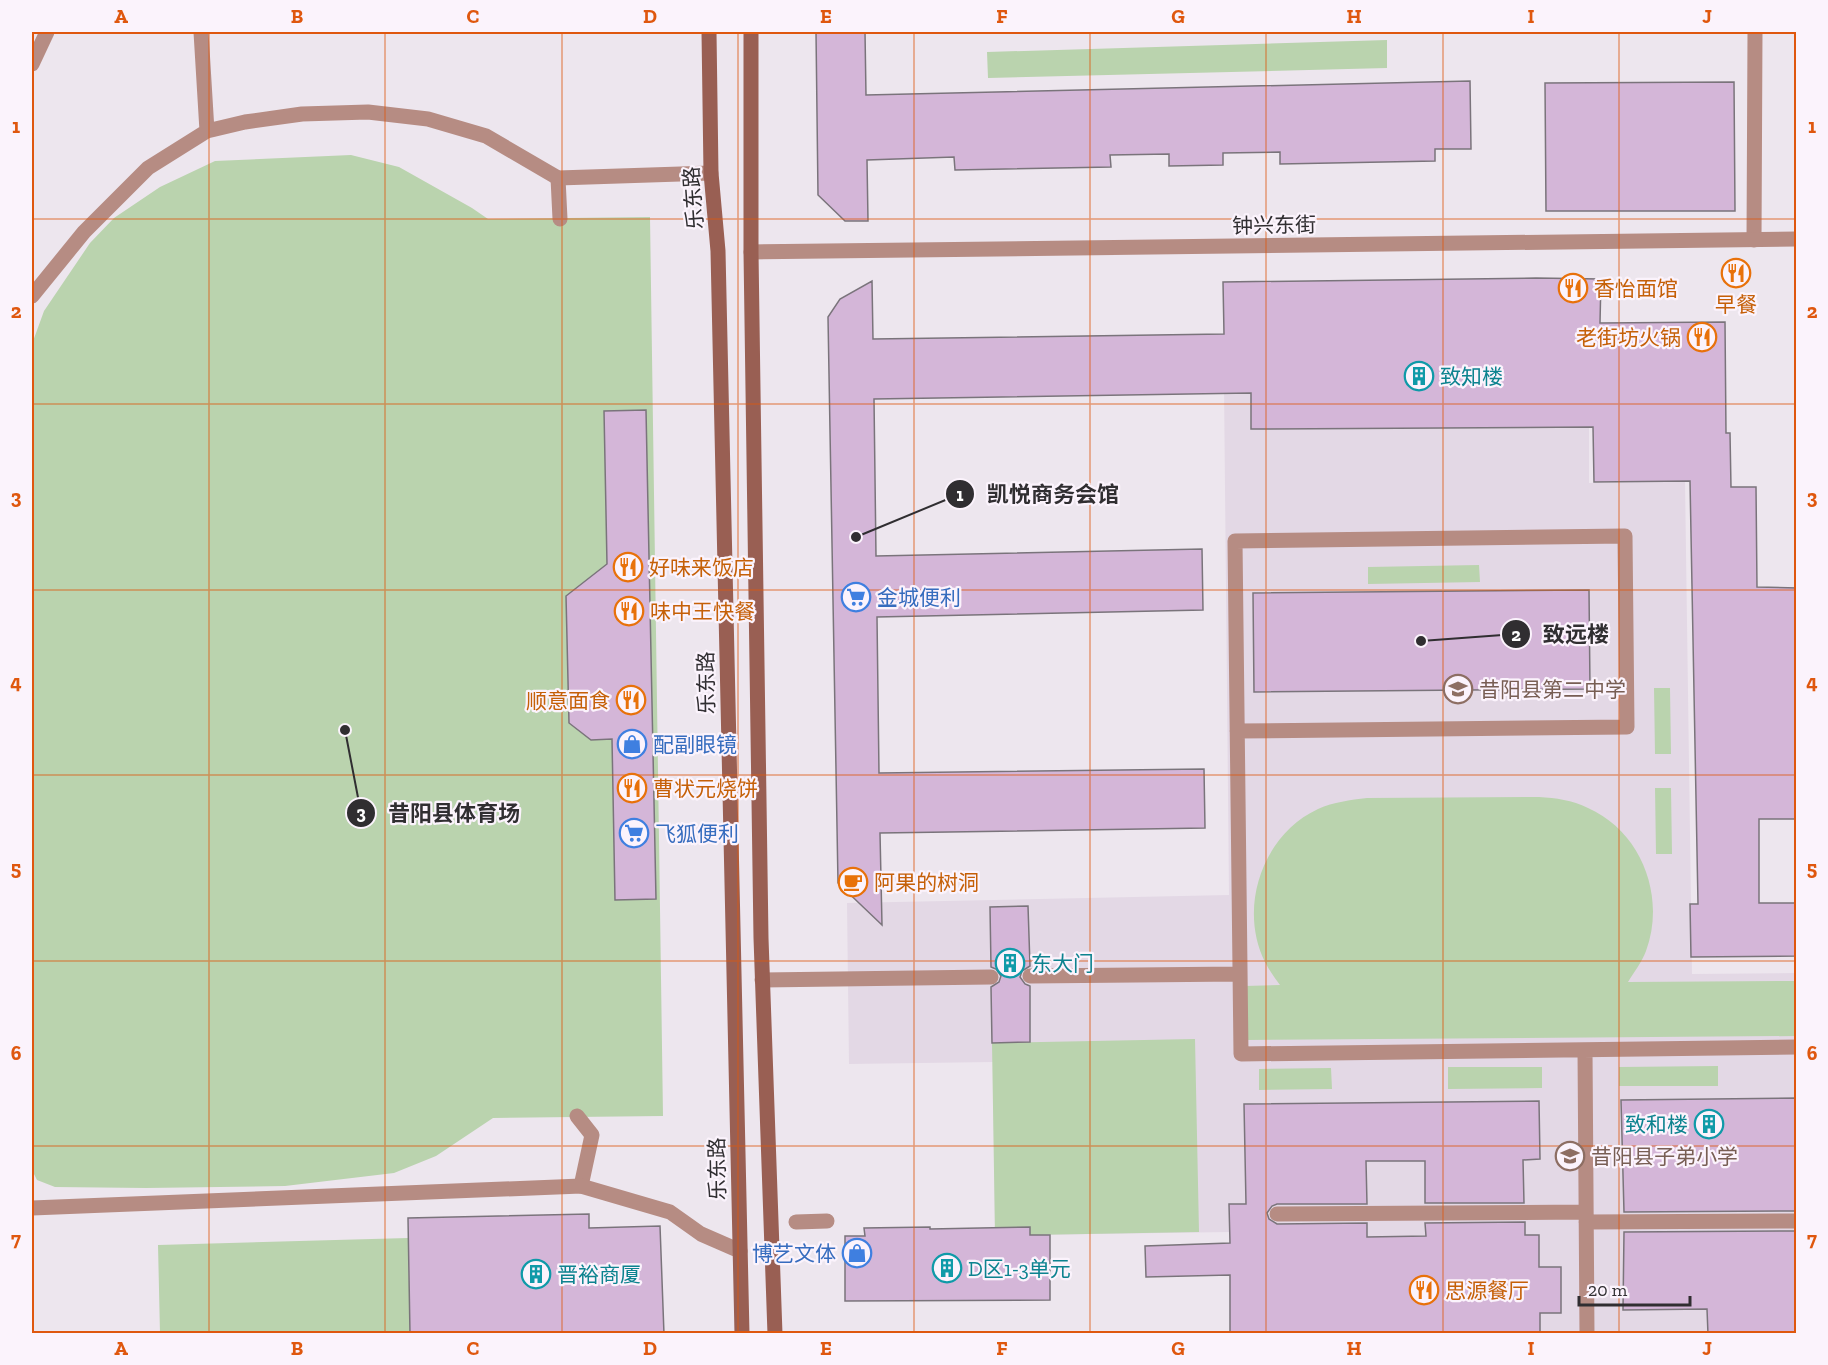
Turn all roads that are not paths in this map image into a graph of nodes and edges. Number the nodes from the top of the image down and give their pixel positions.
1 (47, 32) edge
2 (201, 32) edge
3 (709, 32) edge
4 (751, 32) edge
5 (1755, 32) edge
6 (32, 64) edge
7 (207, 131) junction
8 (711, 173) junction
9 (558, 178) junction
10 (560, 219) dead end
11 (1797, 239) edge
12 (1754, 240) junction
13 (751, 252) junction
14 (32, 296) edge
15 (1237, 731) junction
16 (1240, 974) junction
17 (1030, 976) dead end
18 (991, 977) dead end
19 (762, 980) junction
20 (1797, 1047) edge
21 (1585, 1050) junction
22 (577, 1116) dead end
23 (581, 1186) junction
24 (32, 1208) edge
25 (1277, 1214) dead end
26 (1586, 1217) junction
27 (827, 1221) dead end
28 (1797, 1221) edge
29 (796, 1222) dead end
30 (740, 1251) junction
31 (742, 1334) edge
32 (775, 1334) edge
33 (1587, 1334) edge

1 - 6 street
2 - 7 street
3 - 8 main road, 乐东路
4 - 13 main road
5 - 12 street
7 - 9 street
7 - 14 street
8 - 9 street
8 - 30 main road, 乐东路
9 - 10 street
11 - 12 street, 钟兴东街
12 - 13 street, 钟兴东街
13 - 19 main road
15 - 15 street
15 - 16 street
16 - 17 street
16 - 21 street
18 - 19 street
19 - 32 main road
20 - 21 street
21 - 26 street
22 - 23 street
23 - 24 street
23 - 30 street
25 - 26 street
26 - 28 street
26 - 33 street
27 - 29 street
30 - 31 main road, 乐东路

